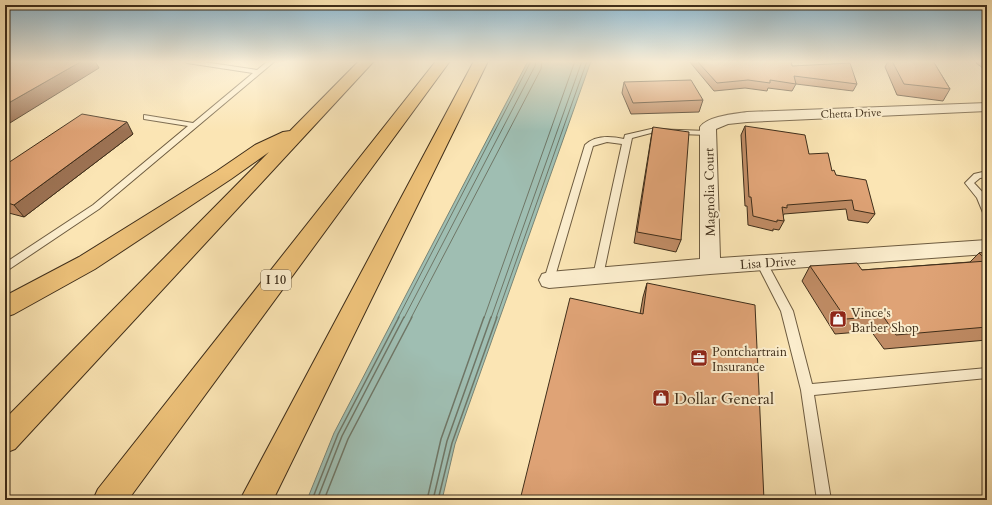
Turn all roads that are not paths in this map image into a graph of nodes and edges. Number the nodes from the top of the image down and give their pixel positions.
1 (244, 85) edge
2 (344, 85) edge
3 (425, 85) edge
4 (469, 85) edge
5 (987, 108) edge
6 (147, 117) dead end
7 (193, 126) junction
8 (712, 129) junction
9 (300, 130) junction
10 (625, 142) junction
11 (987, 174) edge
12 (984, 199) edge
13 (987, 213) edge
14 (987, 247) edge
15 (761, 262) junction
16 (710, 266) junction
17 (5, 268) edge
18 (598, 276) junction
19 (549, 280) joint
20 (5, 307) edge
21 (987, 374) edge
22 (807, 390) junction
23 (5, 440) edge
24 (109, 500) edge
25 (256, 500) edge
26 (824, 500) edge

1 - 7 lane
2 - 9 highway
3 - 24 highway, I 10
4 - 25 highway
5 - 8 street, Chetta Drive
6 - 7 lane
7 - 17 lane
8 - 10 lane
8 - 16 street, Magnolia Court
9 - 20 highway
9 - 23 highway
10 - 18 lane
10 - 19 lane
11 - 12 lane
12 - 13 lane
14 - 15 street, Lisa Drive
15 - 16 street, Lisa Drive
15 - 22 lane
16 - 18 street, Lisa Drive
18 - 19 street, Lisa Drive
21 - 22 lane
22 - 26 lane

